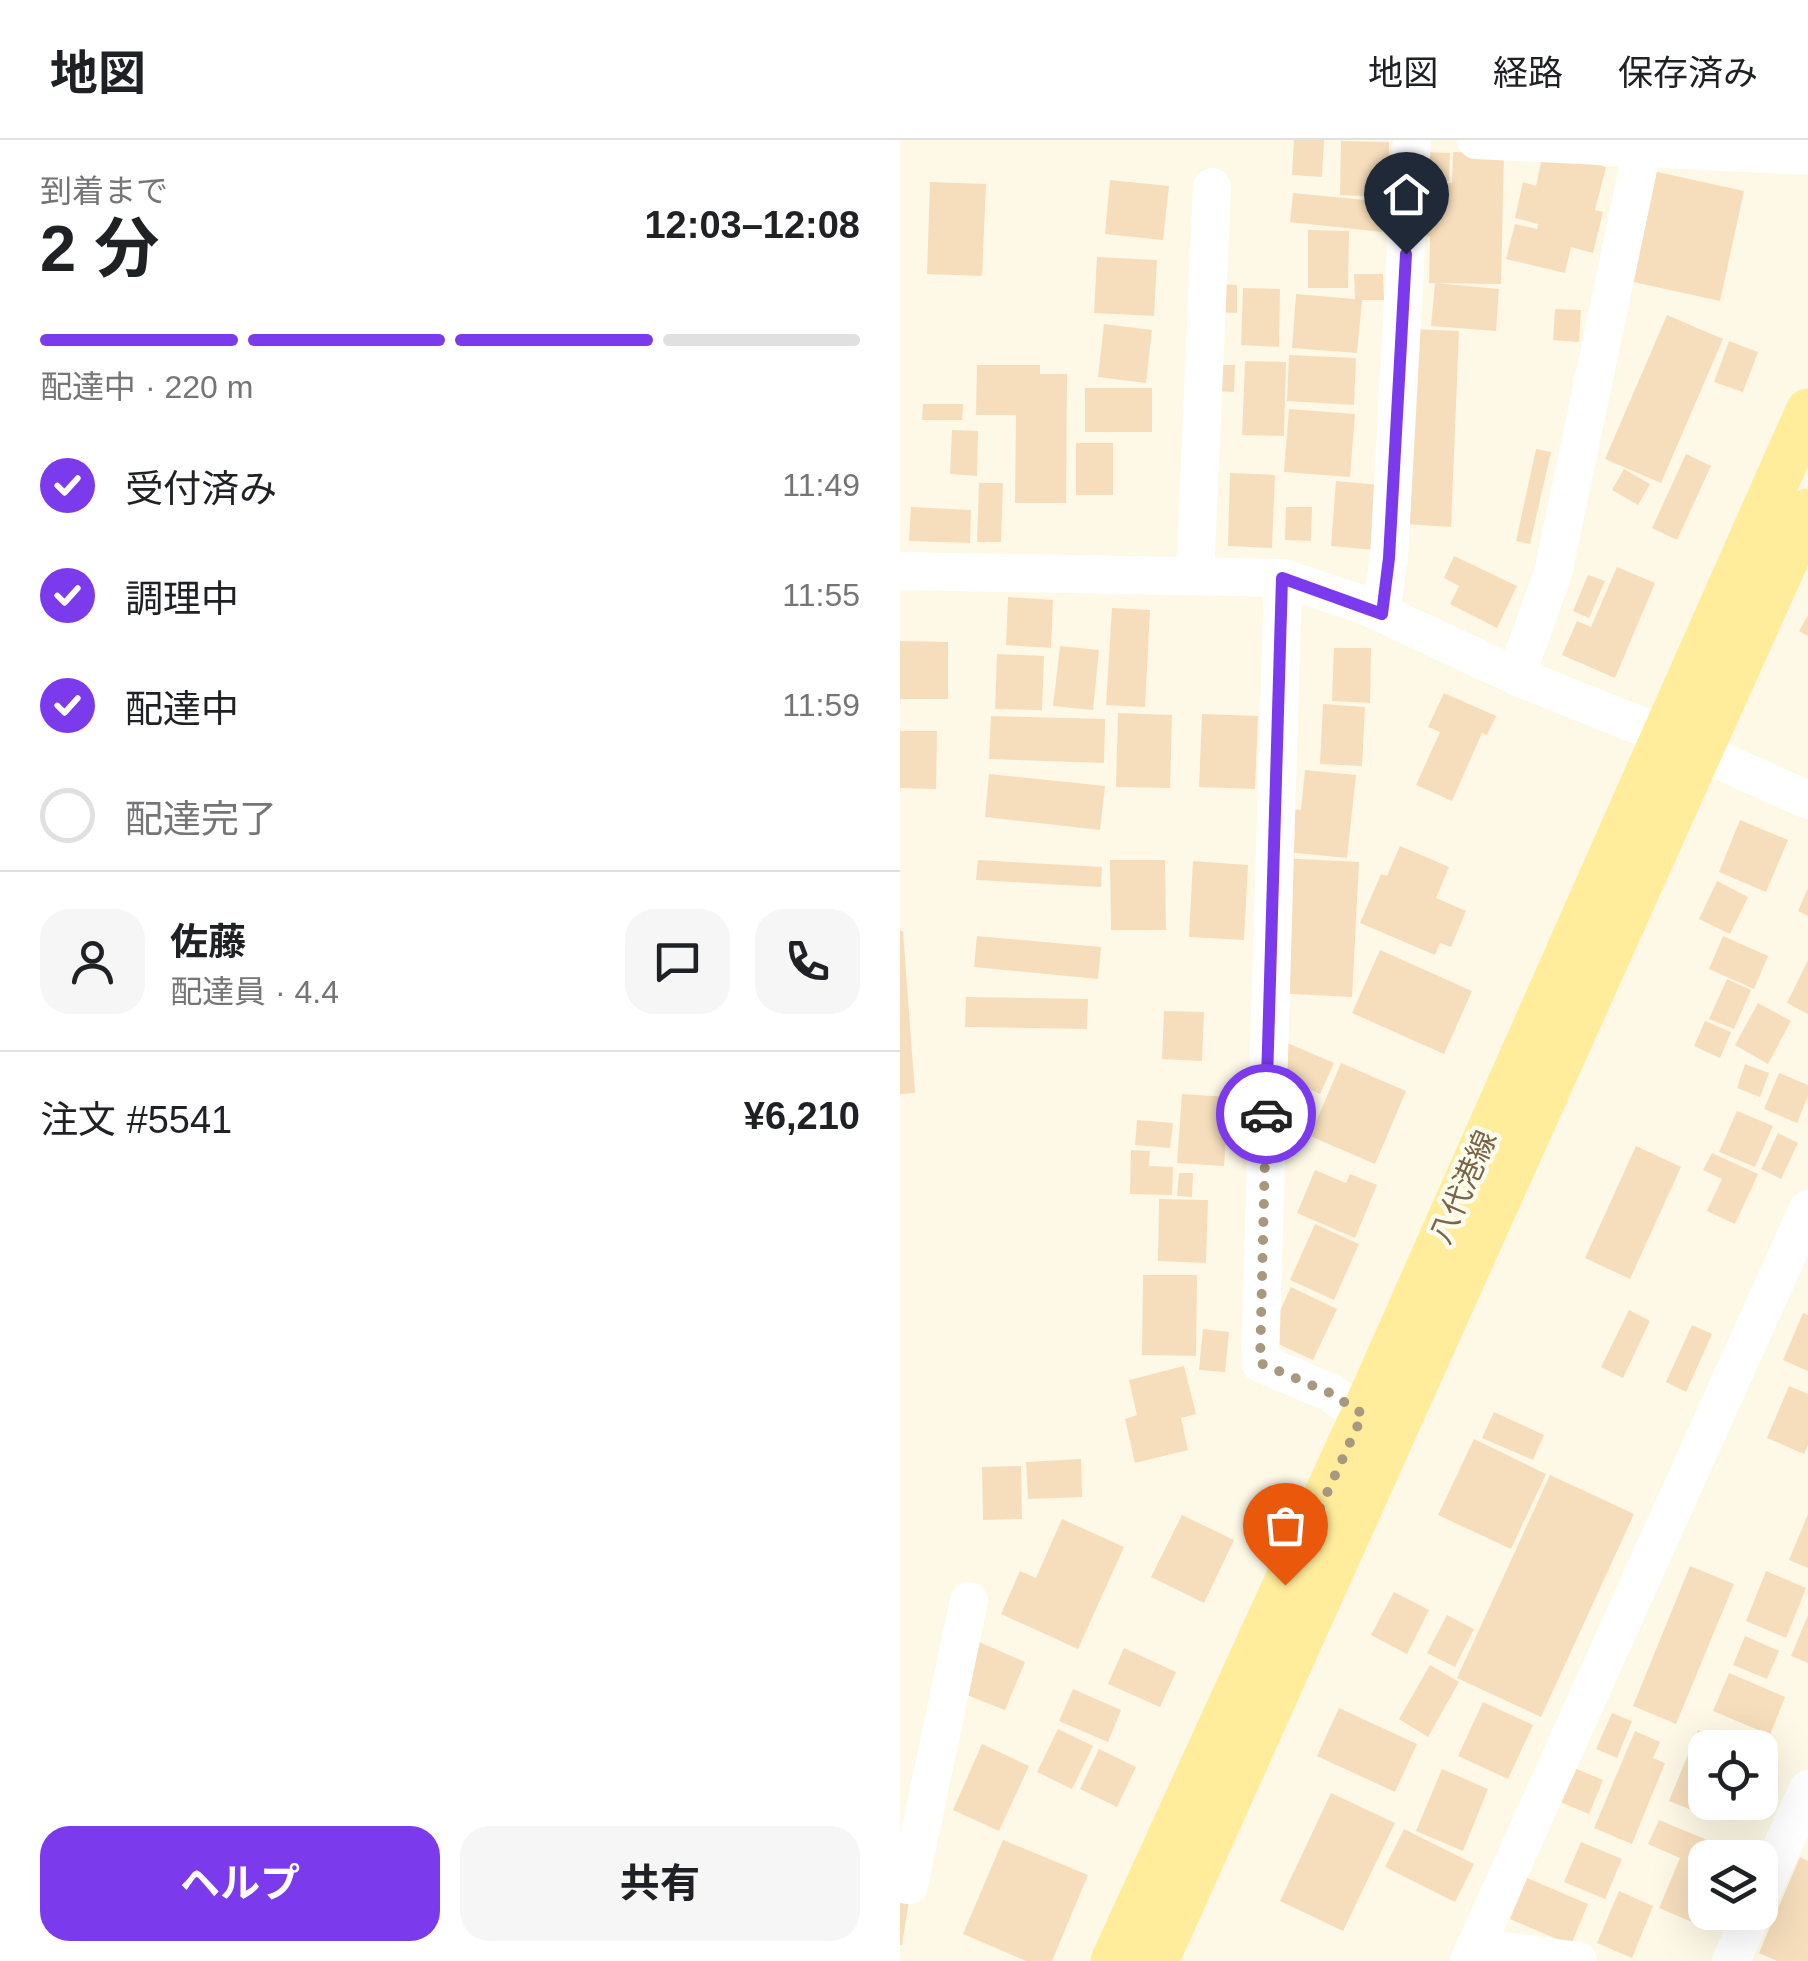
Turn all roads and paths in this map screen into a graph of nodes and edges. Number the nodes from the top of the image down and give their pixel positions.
1 (1412, 140) edge
2 (1476, 140) edge
3 (1642, 150) junction
4 (1808, 156) edge
5 (1212, 187) dead end
6 (1808, 411) edge
7 (1808, 511) edge
8 (900, 571) edge
9 (1195, 576) junction
10 (1282, 578) junction
11 (1382, 614) junction
12 (1516, 676) junction
13 (1681, 743) junction
14 (1808, 800) edge
15 (1808, 1209) edge
16 (1363, 1414) junction
17 (969, 1602) dead end
18 (1808, 1789) edge
19 (1778, 1856) edge
20 (900, 1884) edge
21 (1745, 1930) edge
22 (1472, 1954) edge
23 (1114, 1961) edge
24 (1156, 1961) edge
25 (1578, 1961) edge
26 (1731, 1961) edge

1 - 11 street
2 - 3 street
3 - 4 street
3 - 12 street
5 - 9 street
6 - 13 main road, 八代港線
7 - 13 main road, 八代港線
8 - 9 street
9 - 10 street
10 - 11 street
10 - 16 street
11 - 12 street
12 - 13 street
13 - 14 street
13 - 16 main road, 八代港線
13 - 24 main road, 八代港線
15 - 22 street
16 - 23 main road, 八代港線
17 - 20 street
18 - 19 street
21 - 26 street
22 - 25 street

